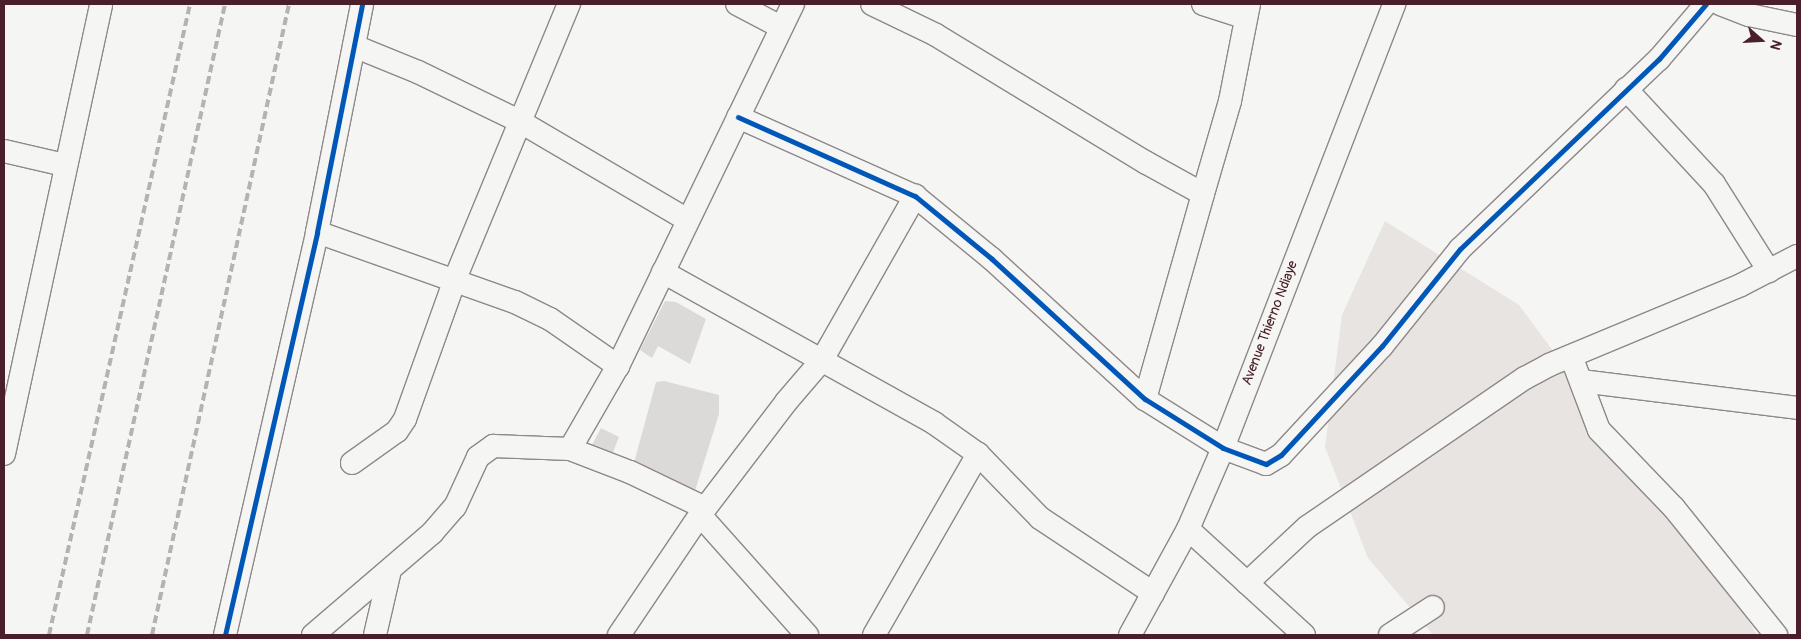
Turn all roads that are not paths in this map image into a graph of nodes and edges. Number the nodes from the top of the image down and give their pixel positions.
1 (101, 4) edge
2 (362, 4) edge
3 (569, 4) edge
4 (737, 4) edge
5 (793, 4) edge
6 (872, 4) edge
7 (1203, 4) edge
8 (1394, 4) edge
9 (1720, 4) edge
10 (1248, 11) edge
11 (1797, 25) edge
12 (782, 27) junction
13 (354, 46) junction
14 (1626, 89) junction
15 (738, 117) junction
16 (519, 121) junction
17 (4, 151) edge
18 (64, 164) junction
19 (1204, 194) junction
20 (915, 196) junction
21 (688, 220) junction
22 (317, 232) junction
23 (1797, 256) edge
24 (1769, 271) junction
25 (663, 272) junction
26 (455, 279) junction
27 (1571, 356) junction
28 (822, 360) junction
29 (618, 366) junction
30 (1581, 381) junction
31 (1144, 398) junction
32 (1797, 408) edge
33 (1223, 448) junction
34 (570, 449) junction
35 (4, 454) edge
36 (978, 454) junction
37 (352, 463) dead end
38 (702, 512) junction
39 (1188, 529) junction
40 (390, 570) junction
41 (1247, 583) junction
42 (1153, 593) junction
43 (1433, 607) dead end
44 (797, 632) edge
45 (225, 635) edge
46 (313, 635) edge
47 (375, 635) edge
48 (619, 635) edge
49 (874, 635) edge
50 (1130, 635) edge
51 (1304, 635) edge
52 (1390, 635) edge
53 (1776, 635) edge

1 - 18 street
2 - 13 street
3 - 16 street
4 - 12 street
5 - 12 street
6 - 19 street
7 - 10 street
8 - 33 street, Avenue Thierno Ndiaye
9 - 11 street
9 - 14 street
10 - 19 street
12 - 15 street
13 - 16 street
13 - 22 street
14 - 24 street
14 - 33 street
15 - 20 street
15 - 21 street
16 - 21 street
16 - 26 street
17 - 18 street
18 - 35 street
19 - 31 street
20 - 28 street
20 - 31 street
21 - 25 street
22 - 26 street
22 - 45 street
23 - 24 street
24 - 27 street
25 - 28 street
25 - 29 street
26 - 29 street
26 - 37 street
27 - 30 street
27 - 41 street
28 - 36 street
28 - 38 street
29 - 34 street
30 - 32 street
30 - 53 street
31 - 33 street
33 - 39 street, Avenue Thierno Ndiaye
34 - 38 street
34 - 40 street
36 - 42 street
36 - 49 street
38 - 44 street
38 - 48 street
39 - 41 street
39 - 42 street, Avenue Thierno Ndiaye
40 - 46 street
40 - 47 street
41 - 51 street
42 - 50 street, Avenue Thierno Ndiaye
43 - 52 street

